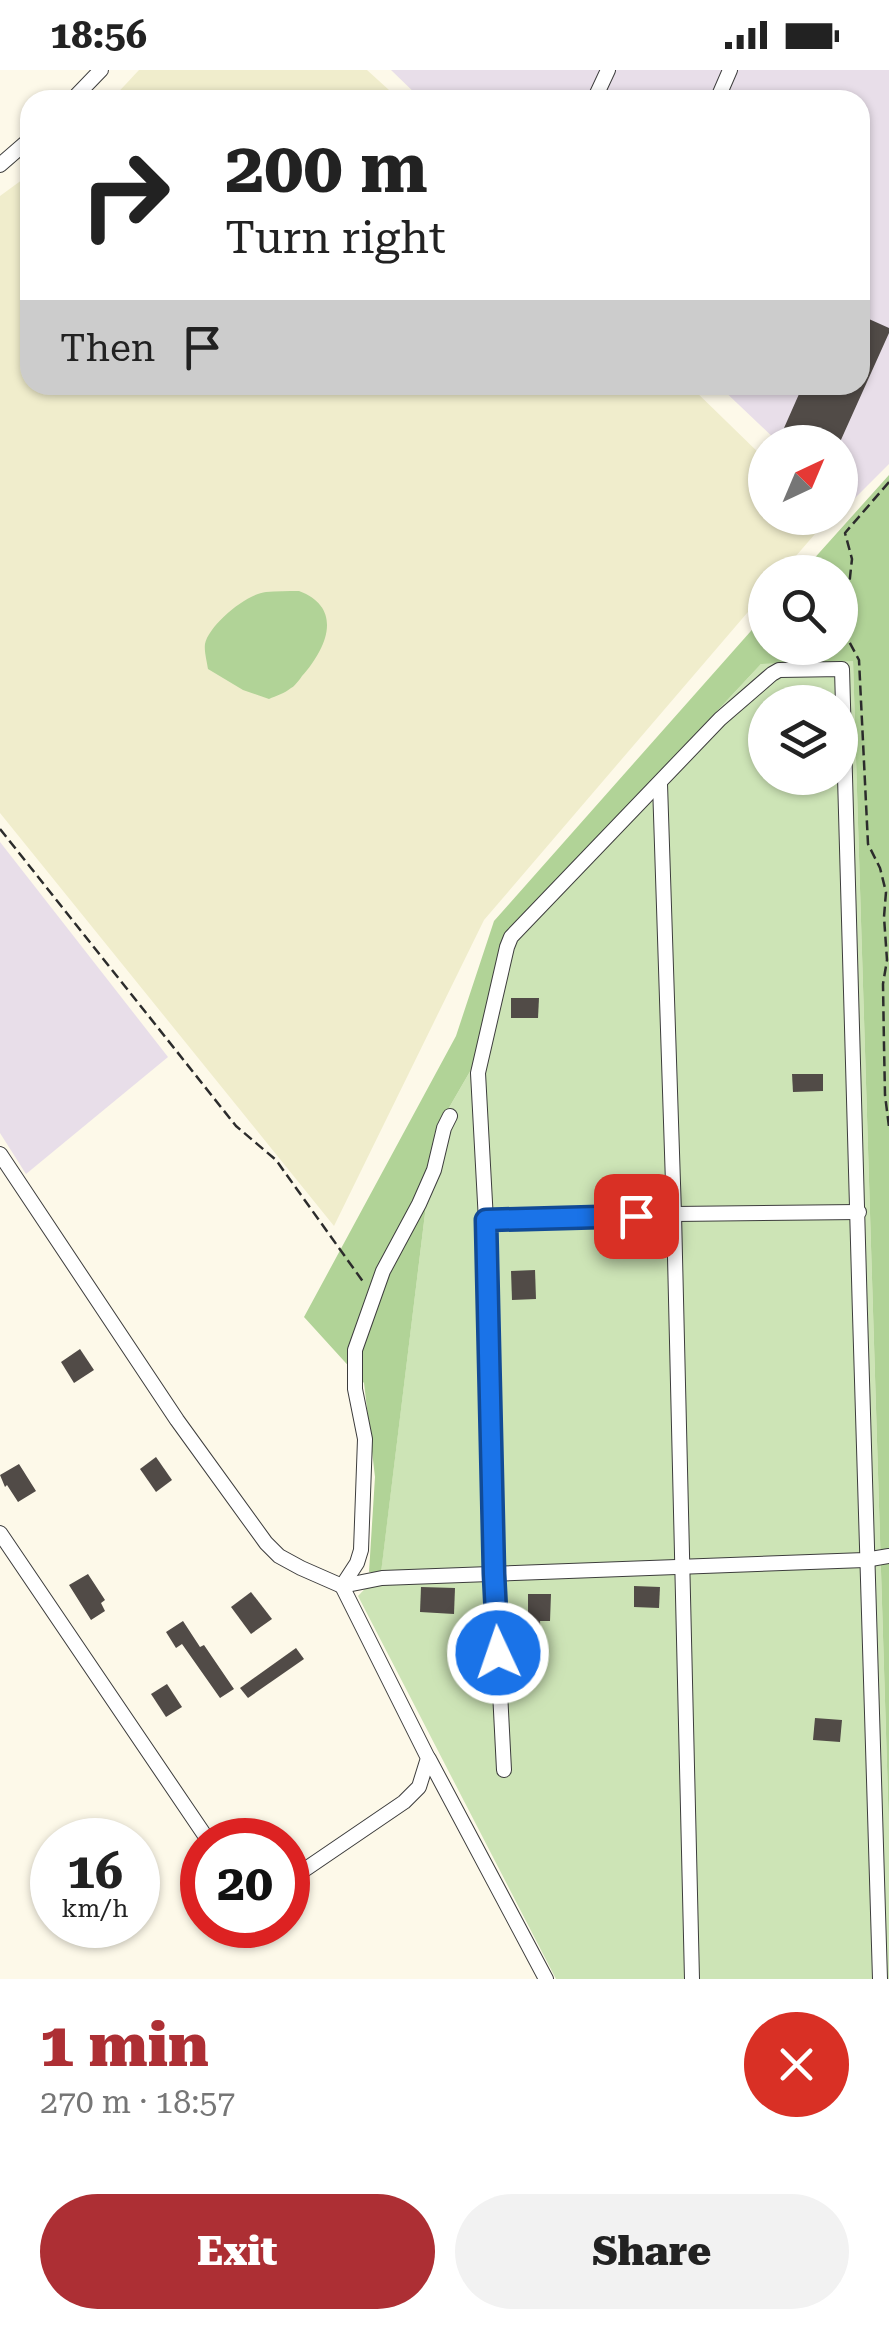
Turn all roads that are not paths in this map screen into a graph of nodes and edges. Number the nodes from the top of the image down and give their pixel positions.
1 (102, 70) edge
2 (82, 90) edge
3 (20, 148) edge
4 (0, 165) edge
5 (660, 784) junction
6 (450, 1116) dead end
7 (0, 1154) edge
8 (859, 1212) junction
9 (674, 1214) junction
10 (486, 1220) junction
11 (0, 1533) edge
12 (889, 1556) edge
13 (865, 1560) junction
14 (683, 1566) junction
15 (494, 1574) junction
16 (342, 1586) junction
17 (428, 1758) junction
18 (504, 1770) dead end
19 (193, 1818) edge
20 (310, 1865) edge
21 (546, 1979) edge
22 (692, 1979) edge
23 (880, 1979) edge

1 - 2 street
3 - 4 street
5 - 8 street
5 - 9 street
5 - 10 street
6 - 16 street
7 - 16 street
8 - 9 street
8 - 13 street
9 - 10 street
9 - 14 street
10 - 15 street
11 - 19 street
12 - 13 street
13 - 14 street
13 - 23 street
14 - 15 street
14 - 22 street
15 - 16 street
15 - 18 street
16 - 17 street
17 - 20 street
17 - 21 street

